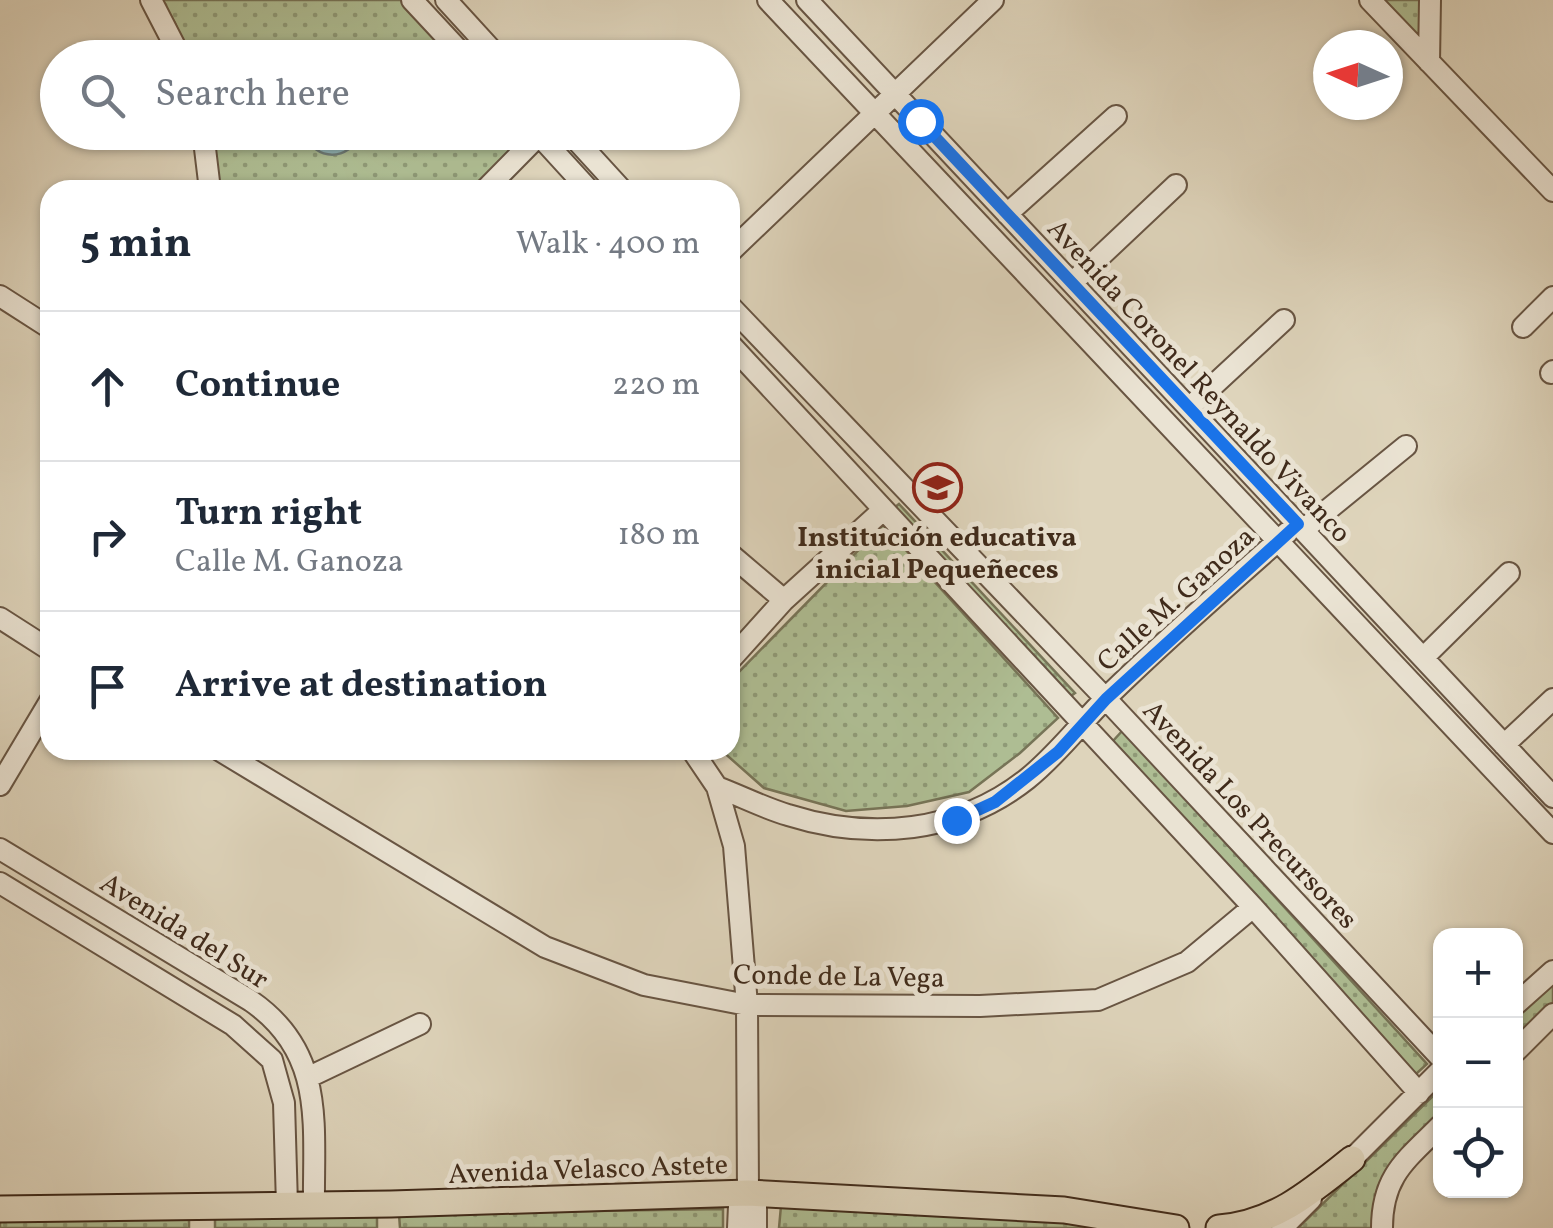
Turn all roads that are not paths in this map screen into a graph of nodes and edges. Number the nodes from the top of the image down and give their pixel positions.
1 (151, 0) edge
2 (412, 0) edge
3 (446, 0) edge
4 (768, 0) edge
5 (993, 0) edge
6 (1370, 0) edge
7 (1430, 0) edge
8 (811, 1) edge
9 (790, 24) junction
10 (172, 40) edge
11 (449, 40) edge
12 (483, 40) edge
13 (1429, 62) junction
14 (894, 93) junction
15 (874, 112) junction
16 (1116, 116) dead end
17 (205, 150) edge
18 (523, 150) edge
19 (553, 150) edge
20 (585, 150) edge
21 (209, 180) edge
22 (494, 180) edge
23 (581, 180) edge
24 (613, 180) edge
25 (1176, 185) dead end
26 (1553, 191) edge
27 (1007, 214) junction
28 (740, 242) edge
29 (1072, 283) junction
30 (0, 296) edge
31 (1553, 297) edge
32 (1099, 312) junction
33 (740, 316) edge
34 (1284, 320) dead end
35 (40, 322) edge
36 (1524, 327) dead end
37 (1079, 330) junction
38 (740, 355) edge
39 (1189, 408) junction
40 (1406, 446) dead end
41 (883, 510) junction
42 (1300, 527) junction
43 (1278, 541) junction
44 (740, 563) edge
45 (1509, 573) dead end
46 (784, 600) junction
47 (0, 618) edge
48 (40, 644) edge
49 (740, 649) edge
50 (1424, 658) junction
51 (1553, 698) edge
52 (1106, 699) junction
53 (40, 719) edge
54 (1083, 724) junction
55 (1504, 745) junction
56 (236, 760) edge
57 (699, 760) edge
58 (0, 785) edge
59 (717, 787) junction
60 (1553, 797) edge
61 (746, 798) junction
62 (726, 820) junction
63 (1553, 833) edge
64 (0, 849) edge
65 (0, 884) edge
66 (1253, 906) junction
67 (1553, 970) edge
68 (1523, 998) edge
69 (747, 1005) junction
70 (1553, 1014) edge
71 (420, 1024) dead end
72 (1523, 1044) edge
73 (1433, 1049) edge
74 (309, 1077) junction
75 (1433, 1078) edge
76 (1418, 1093) junction
77 (1433, 1133) edge
78 (1352, 1159) junction
79 (748, 1193) junction
80 (314, 1205) junction
81 (287, 1206) junction
82 (0, 1208) edge
83 (391, 1216) edge
84 (212, 1217) edge
85 (738, 1228) edge
86 (756, 1228) edge
87 (1176, 1228) edge
88 (1219, 1228) edge
89 (1282, 1228) edge
90 (1382, 1228) edge

1 - 10 street
2 - 11 street
3 - 12 street
4 - 9 street, Avenida Coronel Reynaldo Vivanco
5 - 14 street
6 - 13 street
7 - 13 street
8 - 9 street
8 - 14 street, Avenida Coronel Reynaldo Vivanco
9 - 15 street, Avenida Coronel Reynaldo Vivanco
13 - 26 street
14 - 15 street
14 - 27 street, Avenida Coronel Reynaldo Vivanco
15 - 28 street
15 - 37 street, Avenida Coronel Reynaldo Vivanco
16 - 27 street
17 - 21 street
18 - 22 street
19 - 23 street
20 - 24 street
25 - 29 street
27 - 29 street, Avenida Coronel Reynaldo Vivanco
29 - 32 street, Avenida Coronel Reynaldo Vivanco
30 - 35 street
31 - 36 street
32 - 37 street
32 - 39 street, Avenida Coronel Reynaldo Vivanco
33 - 52 street, Avenida Los Precursores
34 - 39 street
37 - 43 street, Avenida Coronel Reynaldo Vivanco
38 - 41 street
39 - 42 street, Avenida Coronel Reynaldo Vivanco
40 - 42 street, Calle M. Ganoza
41 - 46 street
41 - 54 street
42 - 43 street, Calle M. Ganoza
42 - 50 street, Avenida Coronel Reynaldo Vivanco
43 - 52 street, Calle M. Ganoza
43 - 63 street, Avenida Coronel Reynaldo Vivanco
44 - 46 street
45 - 50 street
46 - 49 street
47 - 48 street
50 - 55 street, Avenida Coronel Reynaldo Vivanco
51 - 55 street
52 - 54 street, Calle M. Ganoza
52 - 73 street, Avenida Los Precursores
53 - 58 street
54 - 61 street, Calle M. Ganoza
54 - 66 street
55 - 60 street, Avenida Coronel Reynaldo Vivanco
56 - 69 street, Conde de La Vega
57 - 59 street
59 - 61 street, Calle M. Ganoza
59 - 62 street
61 - 62 street
62 - 69 street
64 - 74 street, Avenida del Sur
65 - 81 street, Avenida del Sur
66 - 69 street, Conde de La Vega
66 - 76 street
67 - 68 street
69 - 79 street
70 - 72 street
71 - 74 street
74 - 80 street, Avenida del Sur
75 - 76 street
76 - 78 street
77 - 90 street
78 - 88 main road
78 - 89 street
79 - 83 main road, Avenida Velasco Astete
79 - 85 street
79 - 86 street
79 - 87 main road, Avenida Velasco Astete
80 - 81 main road, Avenida Velasco Astete
80 - 83 main road, Avenida Velasco Astete
81 - 84 main road, Avenida Velasco Astete
82 - 84 main road, Avenida Velasco Astete

